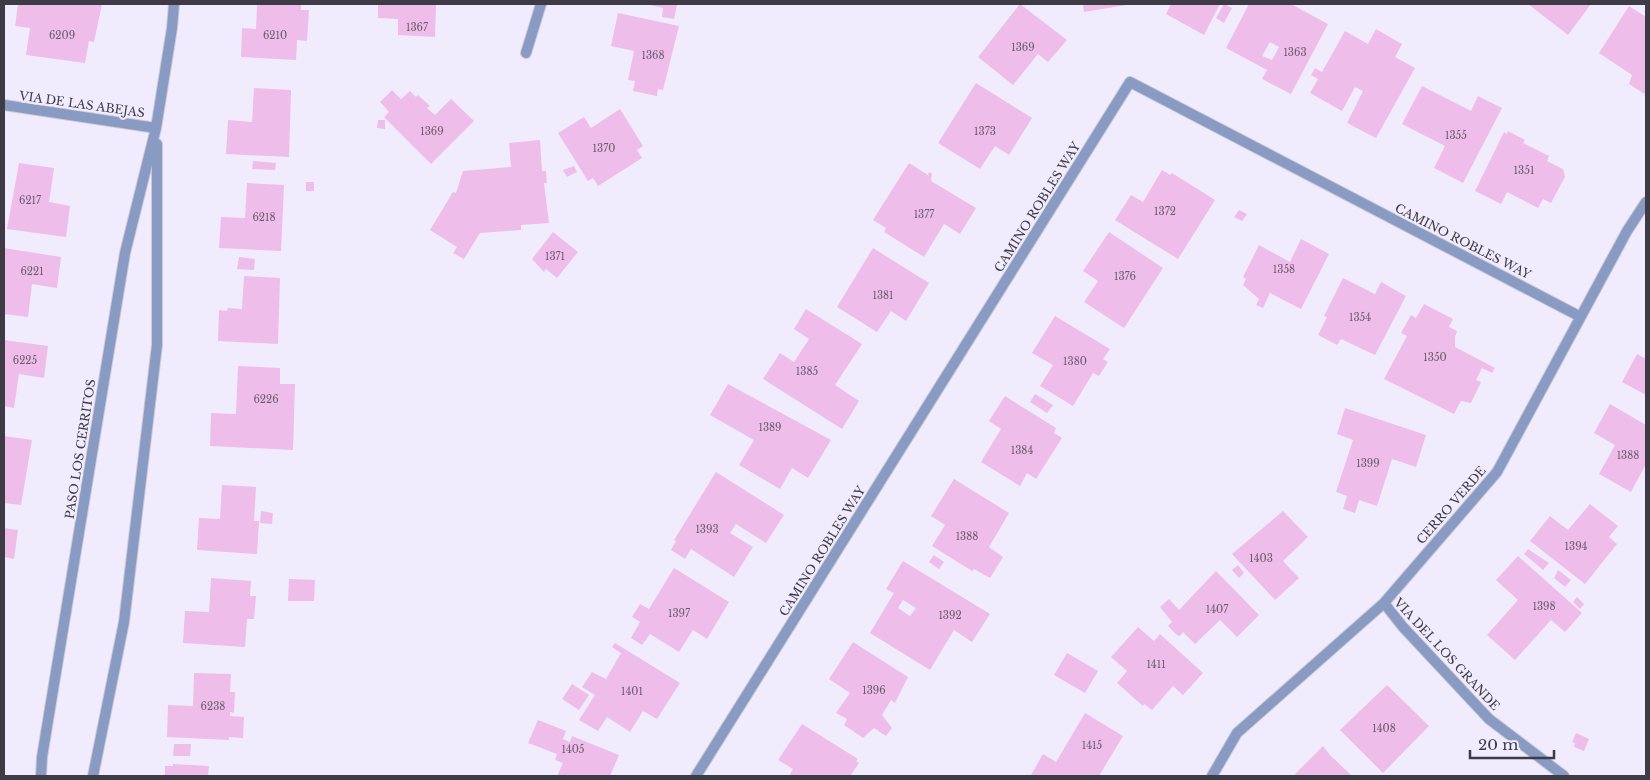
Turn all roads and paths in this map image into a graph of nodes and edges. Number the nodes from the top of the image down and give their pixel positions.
1 (174, 4) edge
2 (541, 4) edge
3 (526, 53) dead end
4 (4, 105) edge
5 (156, 128) junction
6 (1646, 202) edge
7 (1580, 316) junction
8 (1384, 603) junction
9 (41, 776) edge
10 (93, 776) edge
11 (696, 776) edge
12 (1212, 776) edge
13 (1564, 776) edge

1 - 5 street, PASO LOS CERRITOS
2 - 3 street
4 - 5 street, VIA DE LAS ABEJAS
5 - 9 street, PASO LOS CERRITOS
5 - 10 street, PASO LOS CERRITOS
6 - 7 street, CERRO VERDE
7 - 8 street, CERRO VERDE
7 - 11 street, CAMINO ROBLES WAY
8 - 12 street, CERRO VERDE
8 - 13 street, VIA DEL LOS GRANDE

